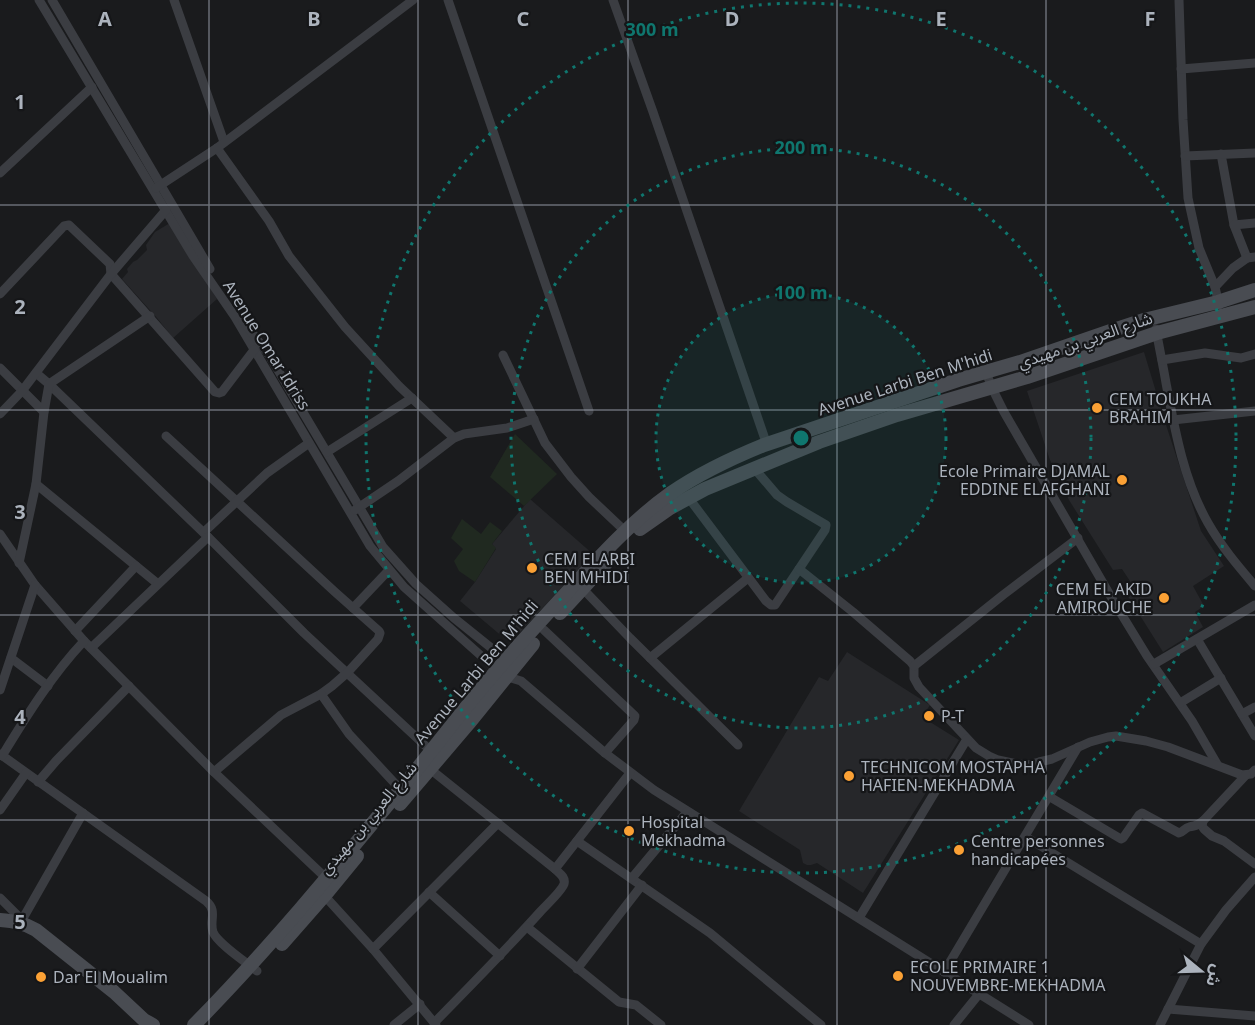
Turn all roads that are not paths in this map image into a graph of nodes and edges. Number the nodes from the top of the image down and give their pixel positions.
1 (39, 0) edge
2 (52, 0) edge
3 (174, 0) edge
4 (413, 0) edge
5 (448, 0) edge
6 (613, 0) edge
7 (1179, 0) edge
8 (1255, 63) edge
9 (1181, 69) junction
10 (92, 87) junction
11 (220, 145) junction
12 (1255, 153) edge
13 (1221, 154) junction
14 (1185, 156) junction
15 (0, 173) edge
16 (157, 187) junction
17 (166, 210) junction
18 (1255, 223) edge
19 (1234, 225) junction
20 (1251, 258) edge
21 (111, 274) junction
22 (1215, 287) junction
23 (1255, 290) edge
24 (0, 294) edge
25 (1255, 307) edge
26 (1220, 309) junction
27 (150, 316) junction
28 (1155, 318) junction
29 (1157, 333) junction
30 (254, 350) junction
31 (1255, 354) edge
32 (503, 356) dead end
33 (1162, 360) junction
34 (0, 368) edge
35 (986, 372) junction
36 (36, 373) junction
37 (50, 384) junction
38 (992, 388) junction
39 (22, 391) junction
40 (412, 398) junction
41 (589, 411) dead end
42 (1255, 411) edge
43 (45, 412) junction
44 (0, 414) edge
45 (534, 419) junction
46 (1173, 420) junction
47 (166, 436) dead end
48 (454, 438) junction
49 (309, 443) junction
50 (766, 445) junction
51 (327, 453) junction
52 (754, 468) junction
53 (36, 484) junction
54 (688, 498) junction
55 (237, 500) junction
56 (355, 510) junction
57 (625, 531) junction
58 (206, 535) junction
59 (0, 536) edge
60 (1078, 538) junction
61 (19, 563) junction
62 (136, 566) junction
63 (799, 569) junction
64 (389, 570) junction
65 (748, 578) junction
66 (158, 584) junction
67 (35, 585) junction
68 (1255, 586) edge
69 (583, 589) junction
70 (1255, 605) edge
71 (353, 608) junction
72 (544, 630) junction
73 (75, 631) junction
74 (1197, 639) junction
75 (88, 645) junction
76 (10, 658) junction
77 (650, 658) junction
78 (1154, 664) junction
79 (914, 666) junction
80 (506, 668) junction
81 (348, 672) junction
82 (1221, 678) junction
83 (48, 686) junction
84 (129, 687) junction
85 (0, 690) edge
86 (321, 694) junction
87 (1180, 703) junction
88 (1255, 707) edge
89 (1242, 714) junction
90 (1255, 736) edge
91 (967, 739) junction
92 (738, 745) dead end
93 (1078, 747) junction
94 (431, 751) junction
95 (605, 753) junction
96 (1, 755) edge
97 (1217, 764) junction
98 (430, 769) junction
99 (214, 772) junction
100 (630, 772) junction
101 (26, 773) junction
102 (1252, 775) edge
103 (38, 782) junction
104 (401, 790) junction
105 (1050, 797) junction
106 (0, 810) edge
107 (687, 812) junction
108 (83, 813) junction
109 (1203, 821) junction
110 (498, 823) junction
111 (1026, 837) junction
112 (577, 840) junction
113 (356, 850) junction
114 (1255, 864) edge
115 (555, 869) junction
116 (1255, 877) edge
117 (632, 878) junction
118 (642, 885) junction
119 (323, 887) junction
120 (429, 892) junction
121 (0, 898) edge
122 (859, 918) junction
123 (0, 920) edge
124 (24, 922) junction
125 (526, 927) junction
126 (1201, 944) junction
127 (373, 949) junction
128 (500, 956) junction
129 (254, 968) junction
130 (577, 969) junction
131 (944, 972) junction
132 (979, 994) junction
133 (420, 1004) junction
134 (1168, 1009) junction
135 (1255, 1016) edge
136 (148, 1023) edge
137 (435, 1024) edge
138 (194, 1025) edge
139 (207, 1025) edge
140 (394, 1025) edge
141 (661, 1025) edge
142 (821, 1025) edge
143 (954, 1025) edge
144 (1029, 1025) edge
145 (1160, 1025) edge

1 - 10 street, Avenue Omar Idriss
2 - 16 street
3 - 11 street
4 - 11 street
5 - 41 street
6 - 50 street
7 - 9 street
8 - 9 street
9 - 14 street
10 - 15 street
10 - 16 street, Avenue Omar Idriss
11 - 16 street
11 - 40 street
12 - 13 street
13 - 14 street
13 - 19 street
14 - 22 street
16 - 17 street, Avenue Omar Idriss
16 - 51 street
17 - 21 street
17 - 30 street, Avenue Omar Idriss
18 - 19 street
19 - 20 street
20 - 22 street
21 - 24 street
21 - 27 street
21 - 36 street
22 - 26 street
23 - 26 main road, Avenue Larbi Ben M'hidi
25 - 26 main road, شارع العربي بن مهيدي
26 - 28 main road, Avenue Larbi Ben M'hidi
26 - 29 main road, شارع العربي بن مهيدي
27 - 30 street
27 - 37 street
28 - 29 street
28 - 35 main road, Avenue Larbi Ben M'hidi
29 - 33 street
29 - 38 main road, شارع العربي بن مهيدي
30 - 49 street, Avenue Omar Idriss
31 - 33 street
32 - 45 street
33 - 46 street
34 - 39 street
35 - 38 street
35 - 50 main road, Avenue Larbi Ben M'hidi
36 - 37 street
36 - 39 street
37 - 43 street
37 - 58 street
38 - 52 main road, شارع العربي بن مهيدي
38 - 60 street
39 - 43 street
39 - 44 street
40 - 48 street
40 - 51 street
42 - 46 street
43 - 53 street
45 - 48 street
45 - 57 street
46 - 68 street
47 - 55 street
48 - 56 street
49 - 55 street
49 - 56 street, Avenue Omar Idriss
50 - 57 main road, Avenue Larbi Ben M'hidi
51 - 56 street
52 - 54 main road, شارع العربي بن مهيدي
52 - 63 street
53 - 61 street
53 - 62 street
54 - 65 street
54 - 69 main road, شارع العربي بن مهيدي
55 - 58 street
55 - 71 street
56 - 64 street, Avenue Omar Idriss
56 - 80 street
57 - 80 main road, Avenue Larbi Ben M'hidi
58 - 66 street
58 - 81 street
59 - 61 street
60 - 78 street
60 - 79 street
61 - 67 street
62 - 66 street
62 - 73 street
63 - 65 street
63 - 79 street
64 - 71 street
64 - 80 street, Avenue Omar Idriss
65 - 77 street
66 - 75 street
67 - 73 street
67 - 76 street
69 - 72 main road, شارع العربي بن مهيدي
69 - 77 street
70 - 74 street
71 - 81 street
72 - 80 main road, شارع العربي بن مهيدي
72 - 95 street
73 - 75 street
74 - 78 street
74 - 82 street
75 - 83 street
75 - 84 street
76 - 83 street
76 - 85 street
77 - 92 street
78 - 87 street
79 - 91 street
80 - 94 main road, Avenue Larbi Ben M'hidi
80 - 95 street
80 - 98 main road, شارع العربي بن مهيدي
81 - 86 street
81 - 94 street
82 - 87 street
82 - 89 street
83 - 96 street
84 - 99 street
84 - 103 street
86 - 99 street
86 - 104 street
87 - 97 street
88 - 89 street
89 - 90 street
91 - 93 street
91 - 122 street
93 - 97 street
93 - 105 street
94 - 104 main road, Avenue Larbi Ben M'hidi
95 - 100 street
96 - 101 street
97 - 102 street
98 - 110 street
98 - 113 main road, شارع العربي بن مهيدي
99 - 119 street
100 - 107 street
100 - 112 street
101 - 103 street
101 - 106 street
102 - 109 street
103 - 108 street
104 - 113 main road, Avenue Larbi Ben M'hidi
105 - 109 street
105 - 111 street
107 - 117 street
107 - 122 street
108 - 124 street
108 - 129 street
109 - 114 street
110 - 115 street
110 - 120 street
111 - 126 street
111 - 131 street
112 - 115 street
112 - 117 street
113 - 119 main road, شارع العربي بن مهيدي
115 - 125 street
116 - 126 street
117 - 118 street
118 - 130 street
118 - 142 street
119 - 127 street
119 - 129 main road, شارع العربي بن مهيدي
120 - 127 street
120 - 128 street
121 - 124 street
122 - 131 street
123 - 124 main road
124 - 136 main road
125 - 128 street
125 - 130 street
126 - 134 street
127 - 133 street
128 - 137 street
129 - 138 main road
129 - 139 main road, شارع العربي بن مهيدي
130 - 141 street
131 - 132 street
132 - 143 street
132 - 144 street
133 - 137 street
133 - 140 street
134 - 135 street
134 - 145 street

